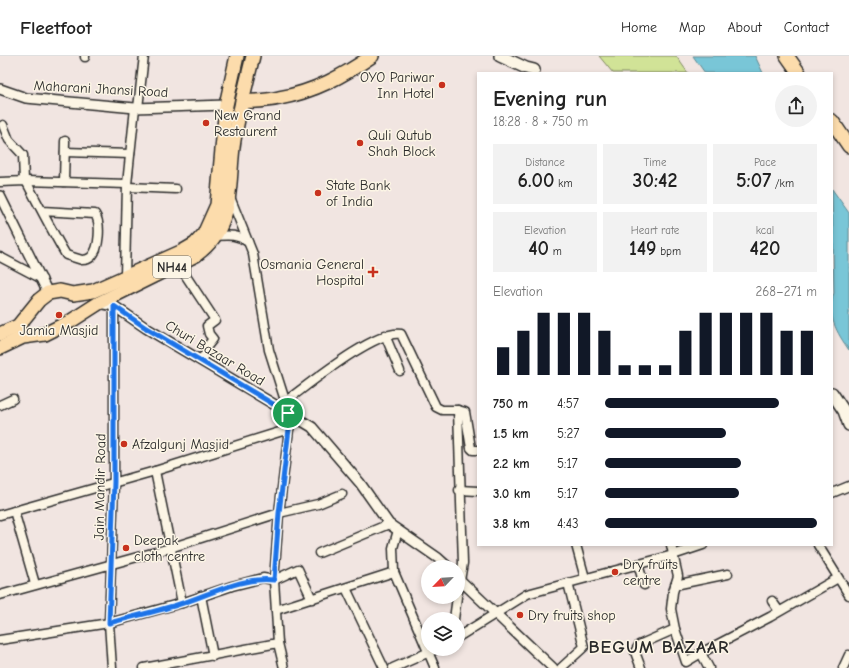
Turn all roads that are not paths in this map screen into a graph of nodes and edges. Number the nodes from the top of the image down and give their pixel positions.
1 (144, 56) edge
2 (237, 56) edge
3 (253, 56) edge
4 (372, 56) edge
5 (500, 56) edge
6 (512, 56) edge
7 (787, 56) edge
8 (536, 72) edge
9 (798, 72) edge
10 (0, 89) edge
11 (242, 102) junction
12 (226, 105) junction
13 (136, 108) junction
14 (833, 122) edge
15 (3, 125) dead end
16 (65, 141) dead end
17 (849, 146) edge
18 (65, 152) junction
19 (130, 154) junction
20 (25, 181) junction
21 (0, 182) edge
22 (64, 182) junction
23 (127, 185) junction
24 (176, 189) dead end
25 (0, 196) edge
26 (230, 197) junction
27 (42, 211) junction
28 (215, 236) junction
29 (248, 242) junction
30 (0, 256) edge
31 (178, 264) junction
32 (125, 277) junction
33 (42, 279) junction
34 (48, 293) junction
35 (99, 303) junction
36 (114, 306) junction
37 (20, 332) junction
38 (0, 334) edge
39 (385, 335) junction
40 (0, 348) edge
41 (199, 360) junction
42 (400, 371) dead end
43 (833, 394) edge
44 (13, 399) dead end
45 (286, 401) junction
46 (0, 404) edge
47 (458, 410) junction
48 (288, 413) junction
49 (849, 425) edge
50 (289, 429) junction
51 (477, 450) edge
52 (155, 471) junction
53 (114, 482) junction
54 (849, 486) edge
55 (459, 490) junction
56 (477, 491) edge
57 (833, 493) edge
58 (342, 494) dead end
59 (14, 511) junction
60 (279, 513) junction
61 (0, 515) edge
62 (389, 524) junction
63 (398, 530) junction
64 (576, 546) edge
65 (671, 546) edge
66 (700, 546) edge
67 (819, 546) edge
68 (170, 548) junction
69 (319, 553) dead end
70 (673, 555) junction
71 (440, 560) edge
72 (463, 560) edge
73 (112, 564) junction
74 (638, 564) junction
75 (394, 572) junction
76 (728, 574) dead end
77 (585, 578) junction
78 (838, 578) junction
79 (274, 580) junction
80 (568, 583) junction
81 (35, 584) junction
82 (465, 585) edge
83 (644, 585) dead end
84 (675, 586) junction
85 (346, 588) junction
86 (849, 594) edge
87 (0, 595) edge
88 (201, 596) junction
89 (312, 599) junction
90 (772, 601) dead end
91 (182, 603) junction
92 (276, 610) junction
93 (779, 611) junction
94 (497, 614) junction
95 (109, 623) junction
96 (421, 628) edge
97 (675, 629) junction
98 (465, 633) edge
99 (0, 640) edge
100 (278, 643) junction
101 (701, 653) junction
102 (849, 655) edge
103 (214, 656) junction
104 (421, 656) edge
105 (433, 656) edge
106 (184, 665) edge
107 (684, 665) edge
108 (112, 668) edge
109 (144, 668) edge
110 (284, 668) edge
111 (384, 668) edge
112 (393, 668) edge
113 (435, 668) edge
114 (553, 668) edge
115 (561, 668) edge
116 (641, 668) edge
117 (709, 668) edge
118 (843, 668) edge

1 - 13 street
2 - 12 highway, NH44
3 - 11 highway
4 - 11 highway
5 - 8 main road
6 - 8 main road
7 - 9 highway
10 - 13 street, Maharani Jhansi Road
11 - 26 highway, NH44
12 - 13 street, Maharani Jhansi Road
12 - 32 highway, NH44
13 - 19 street
14 - 17 highway
15 - 20 street
16 - 18 street
18 - 19 street
18 - 22 street
19 - 23 street
20 - 21 street
20 - 22 street
20 - 27 street
22 - 23 street
23 - 24 street
23 - 32 street
25 - 33 street
26 - 28 highway, NH44
26 - 29 street
27 - 27 street
28 - 29 street
28 - 31 highway, NH44
29 - 45 street
30 - 33 street
31 - 35 highway, NH44
31 - 41 street
32 - 34 highway, NH44
33 - 34 street
34 - 37 highway, NH44
35 - 36 street, Churi Bazaar Road
35 - 37 highway, NH44
36 - 41 street, Churi Bazaar Road
36 - 53 street, Jain Mandir Road
37 - 38 highway, NH44
37 - 40 highway, NH44
39 - 42 street
39 - 45 street
39 - 47 street
41 - 48 street, Churi Bazaar Road
43 - 49 main road
44 - 46 street
45 - 48 street
47 - 51 street
47 - 55 street
48 - 50 street
48 - 62 street, Churi Bazaar Road
50 - 52 street
50 - 60 street
52 - 53 street
52 - 68 street
53 - 59 street
53 - 73 street, Jain Mandir Road
54 - 57 street
55 - 56 street
55 - 72 street
58 - 60 street
59 - 61 street
59 - 81 street
60 - 68 street
60 - 79 street
62 - 63 street, Churi Bazaar Road
62 - 69 street
63 - 71 street, Churi Bazaar Road
63 - 75 street
64 - 77 street
65 - 70 street
66 - 70 street
67 - 78 street
68 - 73 street
68 - 91 street
70 - 74 street
70 - 84 street
73 - 81 street
73 - 95 street, Jain Mandir Road
74 - 77 street
74 - 83 street
75 - 85 street
75 - 96 street
76 - 84 street
77 - 80 street
78 - 86 street
78 - 93 street
79 - 88 street
79 - 89 street
79 - 92 street
80 - 94 street
80 - 115 street
81 - 87 street
82 - 94 street
84 - 97 street
85 - 89 street
85 - 111 street
88 - 91 street
88 - 103 street
89 - 92 street
90 - 93 street
91 - 95 street
92 - 100 street
93 - 101 street
94 - 98 street
94 - 114 street
95 - 99 street
95 - 108 street, Jain Mandir Road
97 - 107 street
97 - 116 street
100 - 103 street
100 - 110 street
101 - 107 street
101 - 117 street
102 - 118 street
103 - 106 street
104 - 112 street
105 - 113 street
106 - 109 street

